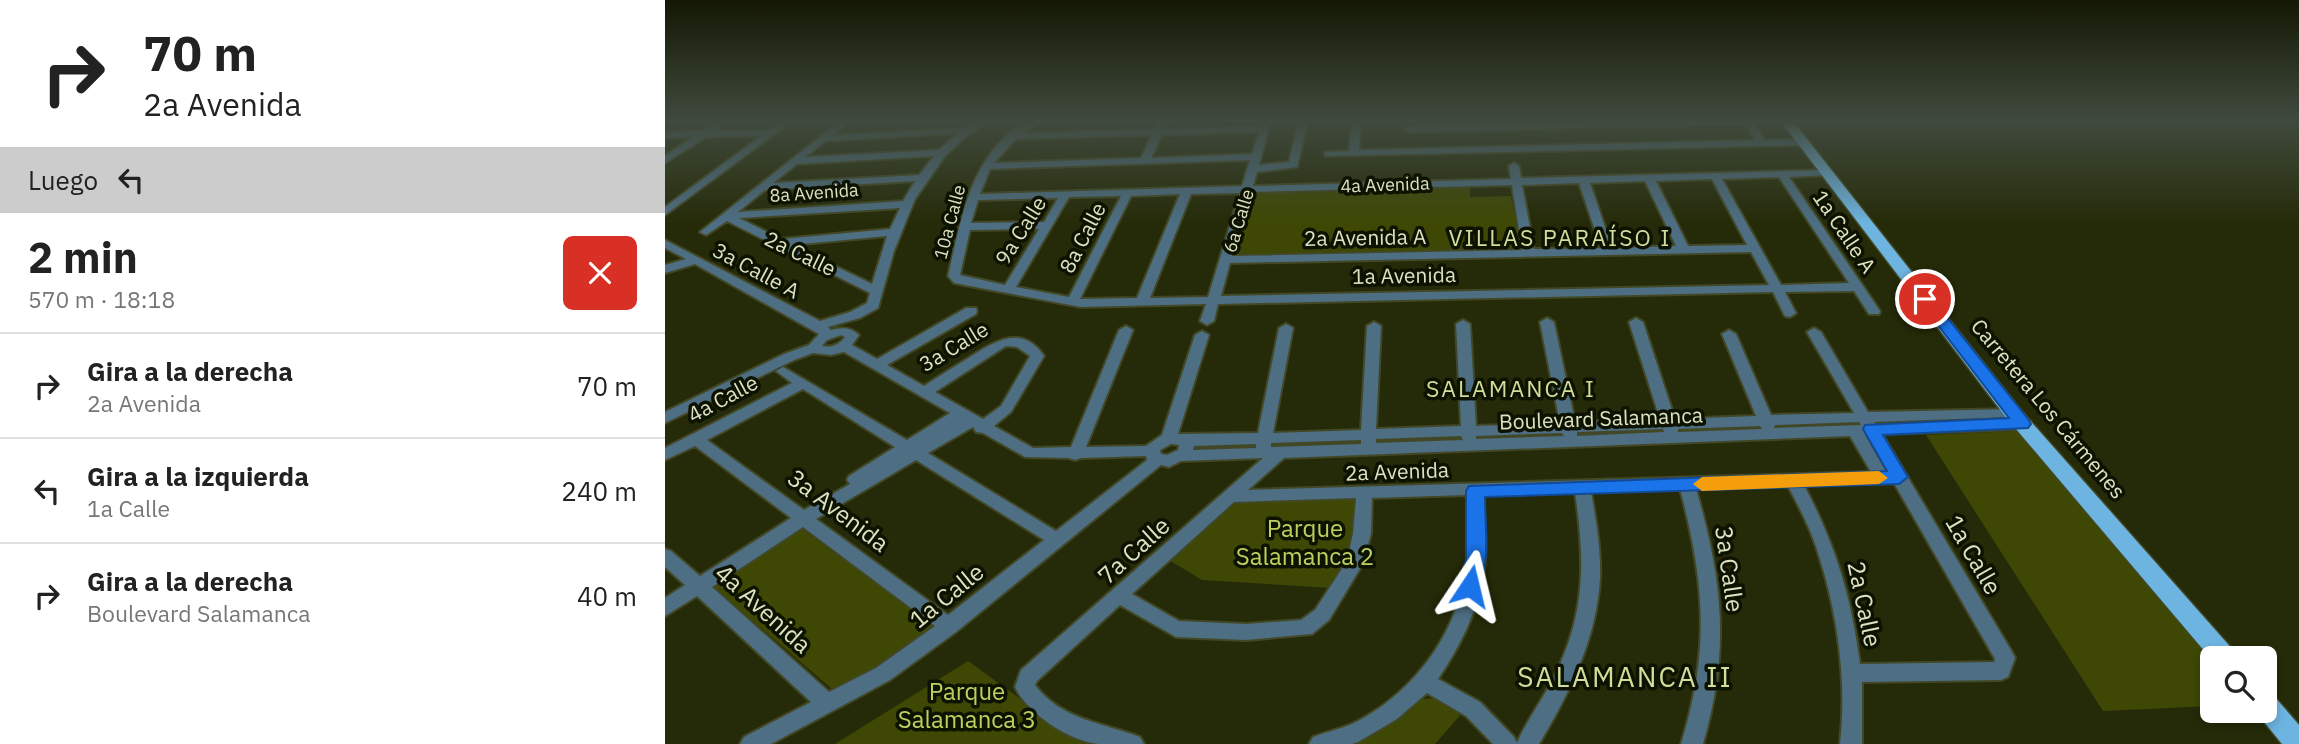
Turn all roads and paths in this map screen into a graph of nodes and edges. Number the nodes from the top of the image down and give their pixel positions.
1 (742, 155) edge
2 (803, 155) edge
3 (910, 155) edge
4 (939, 155) edge
5 (995, 155) edge
6 (1147, 155) edge
7 (1258, 155) edge
8 (1296, 155) edge
9 (1813, 155) edge
10 (796, 161) junction
11 (1144, 161) junction
12 (1256, 163) junction
13 (986, 166) junction
14 (1514, 166) dead end
15 (1827, 173) junction
16 (1782, 174) junction
17 (1714, 176) junction
18 (919, 178) junction
19 (1649, 178) junction
20 (1583, 180) junction
21 (1517, 181) junction
22 (762, 187) junction
23 (1249, 188) junction
24 (1187, 190) junction
25 (1128, 192) junction
26 (1066, 194) junction
27 (972, 197) junction
28 (905, 204) junction
29 (665, 212) edge
30 (725, 216) junction
31 (1047, 225) junction
32 (966, 227) junction
33 (706, 232) dead end
34 (897, 232) junction
35 (665, 243) edge
36 (776, 243) junction
37 (1755, 248) junction
38 (1683, 250) junction
39 (1608, 253) junction
40 (1529, 254) junction
41 (695, 260) junction
42 (1227, 260) junction
43 (665, 268) edge
44 (954, 276) joint
45 (1858, 286) junction
46 (1009, 288) junction
47 (1778, 289) junction
48 (876, 291) junction
49 (1073, 301) junction
50 (1142, 302) junction
51 (1214, 302) junction
52 (971, 311) dead end
53 (1874, 311) dead end
54 (1790, 313) dead end
55 (1636, 322) dead end
56 (1547, 323) dead end
57 (1463, 324) dead end
58 (1374, 326) dead end
59 (1286, 328) dead end
60 (823, 330) junction
61 (1126, 330) dead end
62 (1814, 332) dead end
63 (1729, 334) dead end
64 (844, 346) junction
65 (814, 348) junction
66 (876, 365) junction
67 (783, 371) dead end
68 (802, 384) junction
69 (924, 392) junction
70 (665, 418) edge
71 (2017, 418) junction
72 (970, 421) junction
73 (1863, 425) junction
74 (1768, 427) junction
75 (1671, 430) junction
76 (1570, 434) junction
77 (1469, 438) junction
78 (696, 439) junction
79 (1368, 441) junction
80 (1178, 445) junction
81 (1264, 445) junction
82 (914, 450) junction
83 (1280, 452) junction
84 (665, 455) edge
85 (1075, 455) junction
86 (1154, 456) junction
87 (1891, 472) junction
88 (1794, 481) junction
89 (1687, 485) junction
90 (1582, 487) junction
91 (1475, 491) junction
92 (1364, 494) junction
93 (1232, 496) junction
94 (803, 519) junction
95 (1056, 539) junction
96 (665, 556) edge
97 (698, 587) junction
98 (1120, 596) junction
99 (665, 608) edge
100 (949, 626) junction
101 (2215, 646) edge
102 (1851, 673) junction
103 (1425, 681) junction
104 (826, 702) junction
105 (2277, 718) edge
106 (751, 744) edge
107 (1133, 744) edge
108 (1320, 744) edge
109 (1507, 744) edge
110 (1527, 744) edge
111 (1692, 744) edge
112 (1851, 744) edge
113 (2299, 744) edge

1 - 29 street
2 - 10 street
3 - 10 street
4 - 18 street
5 - 13 street, 10a Calle
6 - 11 street
7 - 12 street, 6a Calle
8 - 12 street
9 - 15 main road, Carretera Los Cármenes
10 - 22 street
11 - 12 street
11 - 13 street
12 - 23 street, 6a Calle
13 - 27 street, 10a Calle
14 - 21 street
15 - 16 street, 4a Avenida
15 - 71 main road, Carretera Los Cármenes
16 - 17 street, 4a Avenida
16 - 45 street, 1a Calle A
17 - 19 street, 4a Avenida
17 - 37 street
18 - 22 street
18 - 28 street
19 - 20 street, 4a Avenida
19 - 38 street
20 - 21 street, 4a Avenida
20 - 39 street
21 - 23 street, 4a Avenida
21 - 40 street
22 - 30 street
23 - 24 street, 4a Avenida
23 - 42 street, 6a Calle
24 - 25 street, 4a Avenida
24 - 50 street
25 - 26 street, 4a Avenida
25 - 49 street, 8a Calle
26 - 27 street, 4a Avenida
26 - 31 street, 9a Calle
27 - 32 street, 10a Calle
28 - 30 street, 8a Avenida
28 - 34 street
30 - 33 street
30 - 36 street, 2a Calle
31 - 32 street
31 - 46 street, 9a Calle
32 - 44 street, 10a Calle
34 - 36 street
34 - 48 street
35 - 41 street, 3a Calle A
36 - 48 street, 2a Calle
37 - 38 street, 2a Avenida A
37 - 47 street
38 - 39 street, 2a Avenida A
39 - 40 street, 2a Avenida A
40 - 42 street, 2a Avenida A
41 - 43 street
41 - 60 street, 3a Calle A
42 - 51 street, 6a Calle
44 - 46 street, 1a Avenida
45 - 47 street, 1a Avenida
45 - 53 street, 1a Calle A
46 - 49 street, 1a Avenida
47 - 51 street, 1a Avenida
47 - 54 street
48 - 60 street
49 - 50 street, 1a Avenida
50 - 51 street, 1a Avenida
51 - 80 street, 6a Calle
52 - 66 street
55 - 75 street
56 - 76 street
57 - 77 street
58 - 79 street
59 - 81 street
60 - 64 street, 3a Calle A
60 - 65 street
61 - 85 street
62 - 73 street, 1a Calle
63 - 74 street
64 - 65 street
64 - 66 street
65 - 70 street
66 - 69 street
67 - 68 street
68 - 78 street, 4a Calle
68 - 82 street
69 - 72 street
69 - 72 street, 3a Calle
71 - 73 street, Boulevard Salamanca
71 - 101 main road, Carretera Los Cármenes
72 - 82 street, 3a Calle
72 - 85 street
73 - 74 street, Boulevard Salamanca
73 - 87 street, 1a Calle
74 - 75 street, Boulevard Salamanca
75 - 76 street, Boulevard Salamanca
76 - 77 street, Boulevard Salamanca
77 - 79 street, Boulevard Salamanca
78 - 84 street, 4a Calle
78 - 94 street, 3a Avenida
79 - 81 street, Boulevard Salamanca
79 - 83 street, Boulevard Salamanca
80 - 81 street, Boulevard Salamanca
80 - 86 street, Boulevard Salamanca
80 - 86 street, 1a Calle
81 - 83 street, Boulevard Salamanca
82 - 94 street, 3a Calle
82 - 95 street
83 - 93 street, 7a Calle
85 - 86 street
86 - 95 street, 1a Calle
87 - 88 street, 2a Avenida
87 - 102 street, 1a Calle
88 - 89 street, 2a Avenida
88 - 102 street, 2a Calle
89 - 90 street, 2a Avenida
89 - 111 street, 3a Calle
90 - 91 street, 2a Avenida
90 - 110 street
91 - 92 street, 2a Avenida
91 - 103 street
92 - 93 street, 2a Avenida
92 - 98 street
93 - 98 street, 7a Calle
94 - 97 street, 3a Calle
94 - 100 street, 3a Avenida
95 - 100 street, 1a Calle
96 - 97 street, 4a Avenida
97 - 99 street, 3a Calle
97 - 104 street, 4a Avenida
98 - 107 street, 7a Calle
100 - 104 street, 1a Calle
102 - 112 street, 2a Calle
103 - 108 street
103 - 109 street
104 - 106 street, 1a Calle
105 - 113 main road

